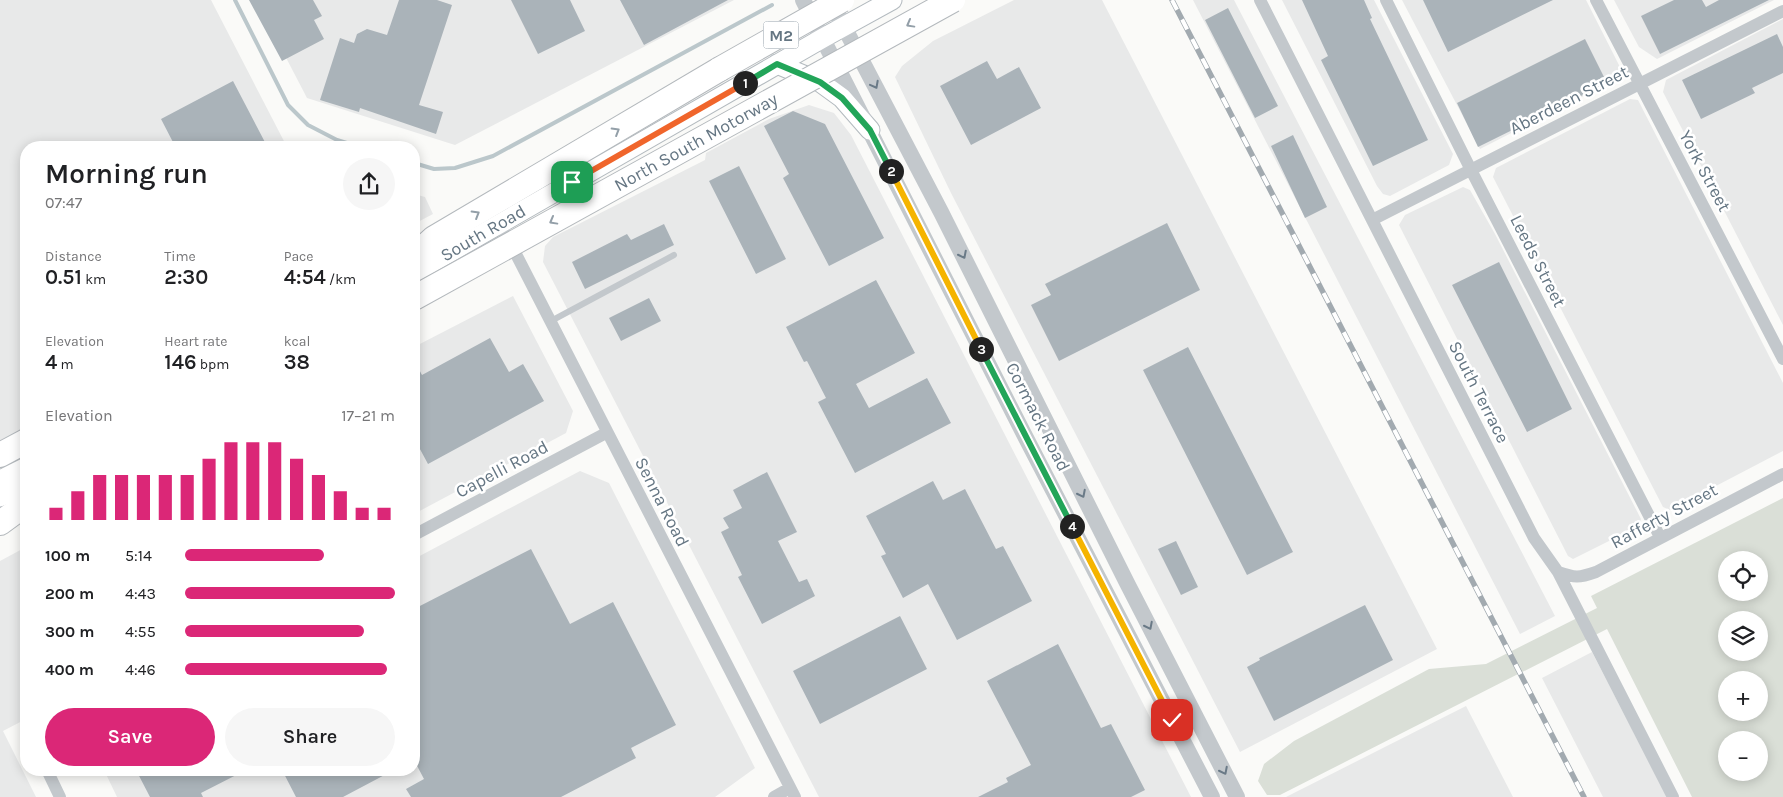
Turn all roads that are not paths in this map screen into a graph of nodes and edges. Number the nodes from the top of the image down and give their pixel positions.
1 (803, 0) edge
2 (830, 0) edge
3 (842, 0) edge
4 (953, 0) edge
5 (1260, 0) edge
6 (1386, 0) edge
7 (1596, 0) edge
8 (883, 1) edge
9 (1783, 10) edge
10 (844, 26) junction
11 (823, 38) junction
12 (777, 64) junction
13 (1639, 84) junction
14 (870, 130) junction
15 (1471, 170) junction
16 (941, 212) junction
17 (1372, 220) junction
18 (500, 223) junction
19 (918, 224) junction
20 (424, 242) edge
21 (674, 255) dead end
22 (420, 269) edge
23 (420, 295) edge
24 (550, 321) junction
25 (1783, 359) edge
26 (606, 433) junction
27 (20, 444) edge
28 (0, 455) edge
29 (20, 473) edge
30 (1783, 474) edge
31 (0, 483) edge
32 (20, 486) edge
33 (0, 497) edge
34 (20, 507) edge
35 (20, 508) edge
36 (0, 517) edge
37 (0, 523) edge
38 (420, 533) edge
39 (1660, 537) junction
40 (1558, 572) junction
41 (50, 776) edge
42 (793, 793) edge
43 (60, 797) edge
44 (774, 797) edge
45 (1212, 797) edge
46 (1237, 797) edge
47 (1673, 797) edge

1 - 11 street, Cormack Road
2 - 10 street, Cormack Road
20 -> 3 highway, M2, bridge
4 -> 23 highway, North South Motorway, bridge
5 - 17 street, South Terrace
6 - 15 street, Leeds Street
7 - 13 street, York Street
8 - 10 main road, South Road
9 - 13 street, Aberdeen Street
10 - 11 main road, South Road
10 -> 16 street, Cormack Road
11 - 12 main road, South Road
11 - 14 street, Cormack Road
12 - 14 main road
12 - 18 main road, South Road
13 - 15 street, Aberdeen Street
13 - 25 street, York Street
14 - 19 street, Cormack Road
15 - 17 street, Aberdeen Street
15 - 39 street, Leeds Street
16 - 19 street
16 -> 46 street, Cormack Road
17 - 40 street, South Terrace
18 - 22 main road, South Road
18 - 24 street, Senna Road
19 - 45 street, Cormack Road
21 - 24 lane
24 - 26 street, Senna Road
26 - 38 street, Capelli Road
26 - 42 street, Senna Road
27 - 28 highway
29 - 31 highway
30 - 39 street, Rafferty Street
32 - 33 main road
34 - 36 highway
35 - 37 highway
39 - 40 street, Rafferty Street
40 - 47 street, South Terrace
41 - 43 street
42 - 44 street

